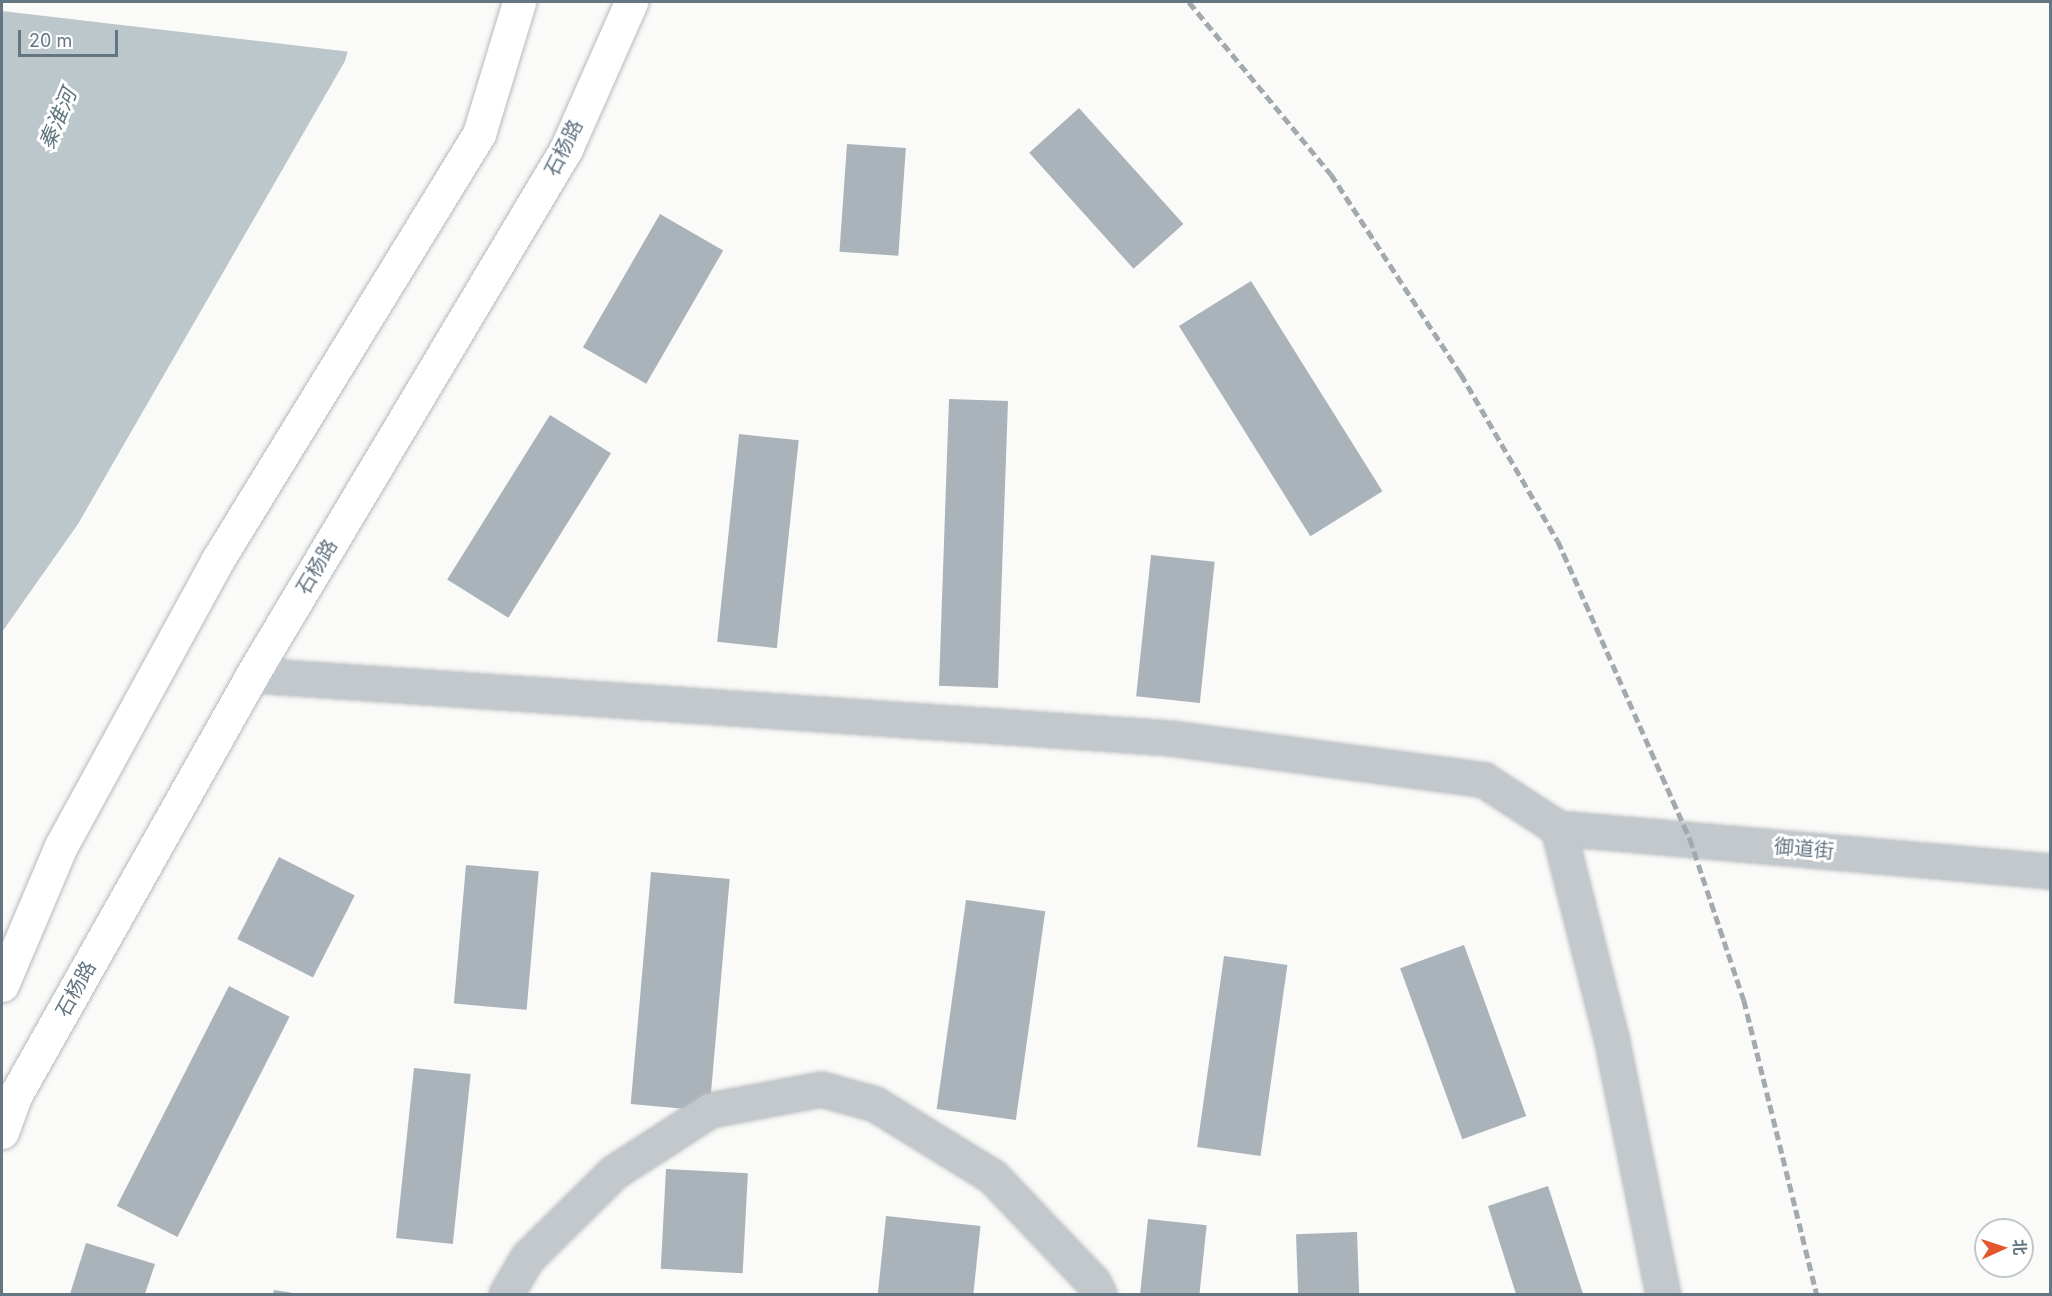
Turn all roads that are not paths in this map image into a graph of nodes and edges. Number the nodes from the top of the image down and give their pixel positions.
1 (519, 2) edge
2 (631, 2) edge
3 (252, 675) junction
4 (1558, 828) junction
5 (2050, 871) edge
6 (2, 985) edge
7 (2, 1132) edge
8 (506, 1294) edge
9 (1099, 1294) edge
10 (1663, 1294) edge

1 - 6 main road
2 - 3 main road, 石杨路
3 - 4 street
3 - 7 main road, 石杨路
4 - 5 street, 御道街
4 - 10 street
8 - 9 street

